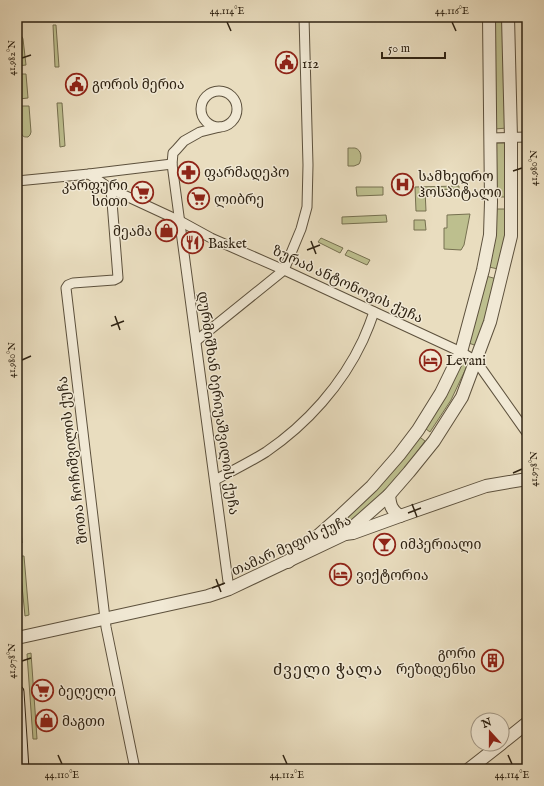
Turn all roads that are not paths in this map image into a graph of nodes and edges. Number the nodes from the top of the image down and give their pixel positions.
1 (304, 17) edge
2 (489, 17) edge
3 (508, 17) edge
4 (204, 120) junction
5 (220, 127) junction
6 (200, 132) junction
7 (527, 137) edge
8 (490, 138) junction
9 (511, 138) junction
10 (172, 164) junction
11 (89, 174) junction
12 (17, 182) edge
13 (111, 189) junction
14 (491, 202) junction
15 (511, 202) junction
16 (180, 221) junction
17 (284, 270) junction
18 (483, 270) junction
19 (502, 275) junction
20 (374, 312) junction
21 (196, 341) junction
22 (461, 352) junction
23 (476, 361) junction
24 (418, 430) junction
25 (527, 433) edge
26 (434, 441) junction
27 (527, 479) edge
28 (215, 480) junction
29 (389, 495) junction
30 (400, 516) junction
31 (337, 519) junction
32 (345, 534) junction
33 (288, 562) junction
34 (230, 589) junction
35 (106, 618) junction
36 (17, 638) edge
37 (17, 692) edge
38 (527, 723) edge
39 (510, 737) edge
40 (491, 752) edge
41 (22, 769) edge
42 (135, 769) edge
43 (469, 769) edge

1 - 17 street
2 - 8 street
3 - 9 street
4 - 5 street
4 - 5 street
4 - 6 street
5 - 6 street
6 - 10 street
7 - 9 street
8 - 9 street
8 - 14 street
9 - 15 street
10 - 11 street
10 - 16 street
11 - 12 street
11 - 13 street, ზურაბ ანტონოვის ქუჩა
13 - 16 street, ზურაბ ანტონოვის ქუჩა
13 - 35 street, შოთა ჩოჩიშვილის ქუჩა
14 - 15 street
14 - 18 street
15 - 19 street
16 - 17 street, ზურაბ ანტონოვის ქუჩა
16 - 21 street, დურმიშხან ბერიუაშვილის ქუჩა
17 - 20 street, ზურაბ ანტონოვის ქუჩა
17 - 21 street
18 - 19 street
18 - 22 street
19 - 23 street
20 - 22 street, ზურაბ ანტონოვის ქუჩა
20 - 28 street
21 - 28 street, დურმიშხან ბერიუაშვილის ქუჩა
22 - 23 street, ზურაბ ანტონოვის ქუჩა
22 - 24 street
23 - 25 street, ზურაბ ანტონოვის ქუჩა
23 - 26 street
24 - 26 street
24 - 31 street
26 - 29 street
27 - 30 street, თამარ მეფის ქუჩა
28 - 34 street, დურმიშხან ბერიუაშვილის ქუჩა
29 - 30 street
29 - 32 street
30 - 32 street, თამარ მეფის ქუჩა
31 - 32 street
31 - 33 street
32 - 33 street, თამარ მეფის ქუჩა
33 - 34 street, თამარ მეფის ქუჩა
34 - 35 street, თამარ მეფის ქუჩა
35 - 36 street, თამარ მეფის ქუჩა
35 - 42 street, შოთა ჩოჩიშვილის ქუჩა
37 - 41 main road
38 - 39 street
40 - 43 street

